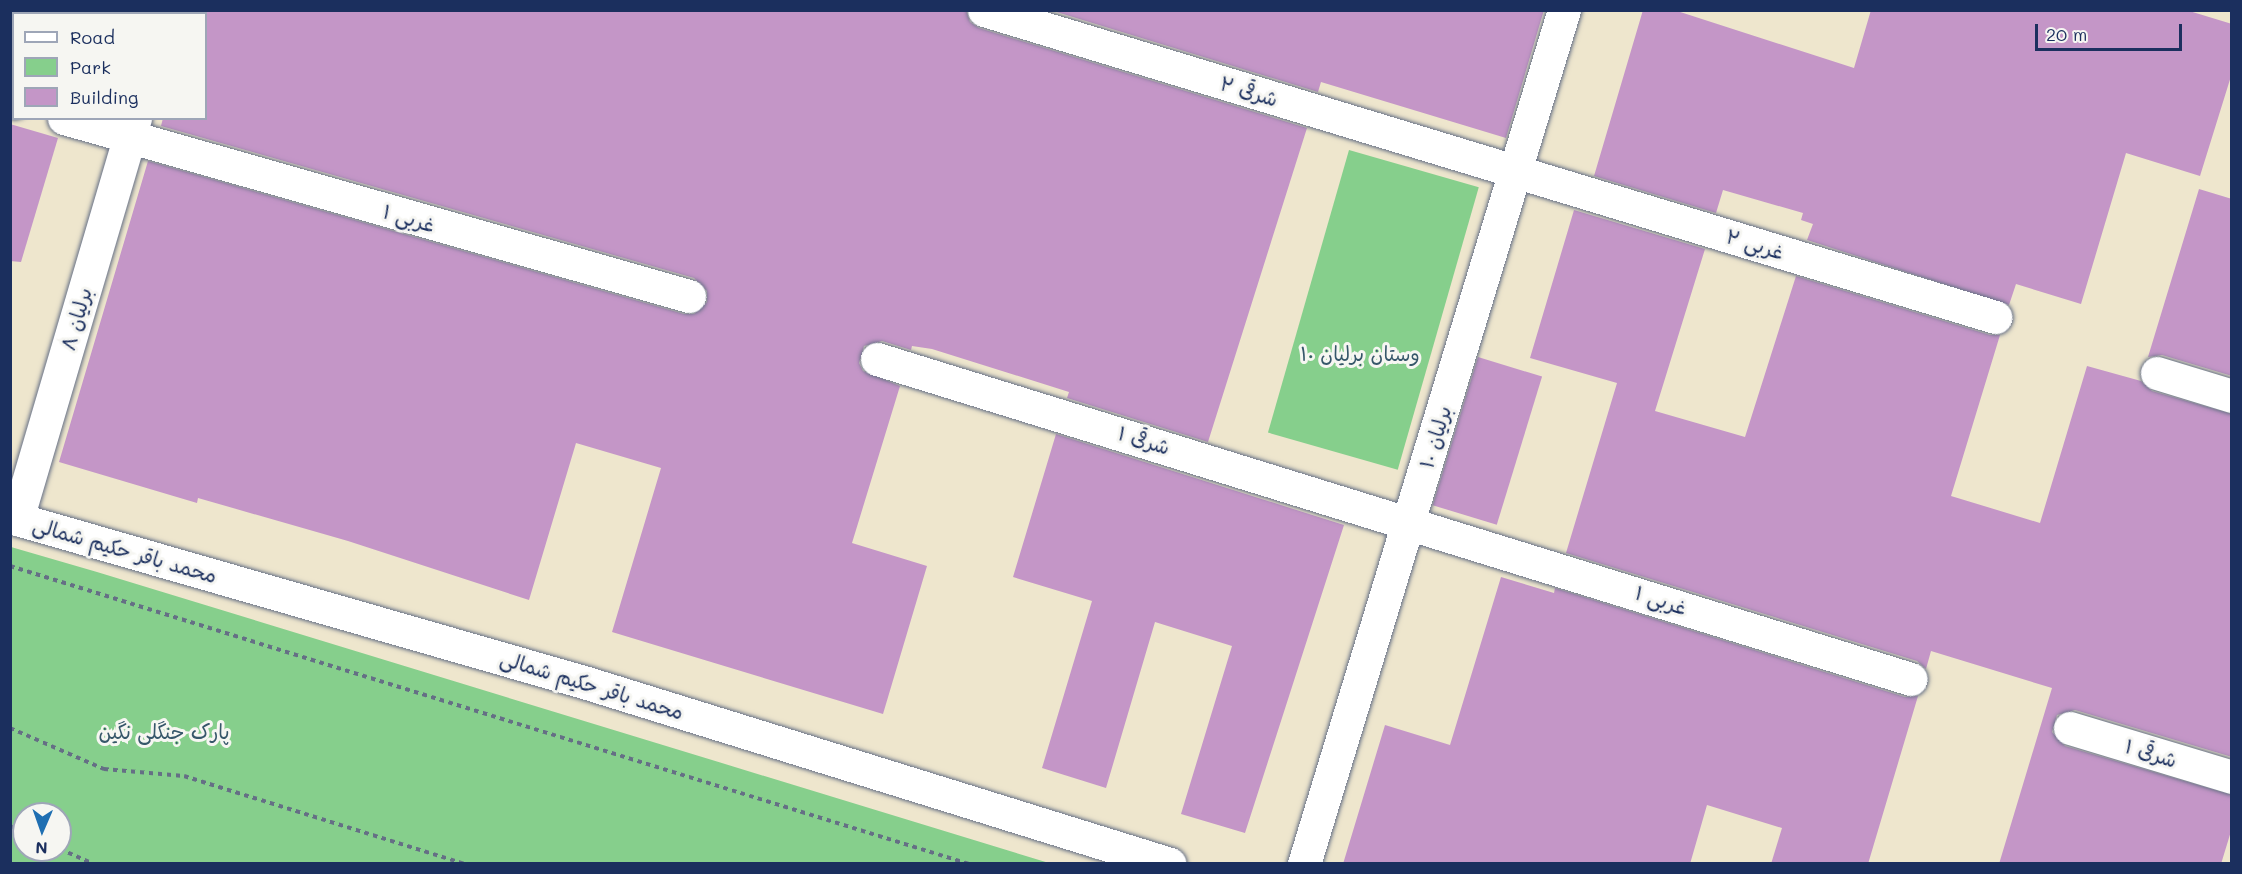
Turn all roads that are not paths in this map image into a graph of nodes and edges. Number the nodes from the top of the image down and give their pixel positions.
1 (984, 10) edge
2 (1564, 10) edge
3 (76, 120) edge
4 (132, 129) edge
5 (1515, 171) junction
6 (689, 296) dead end
7 (1995, 317) dead end
8 (877, 359) dead end
9 (2157, 373) dead end
10 (2232, 396) edge
11 (14, 518) edge
12 (1410, 521) junction
13 (1911, 679) dead end
14 (2070, 728) dead end
15 (2232, 777) edge
16 (1170, 864) edge
17 (1304, 864) edge

1 - 5 street, ۲ شرقی
2 - 5 street, برلیان ۱۰
3 - 4 street
4 - 6 street, ۱ غربی
4 - 11 street, برلیان ۸
5 - 7 street, ۲ غربی
5 - 12 street, برلیان ۱۰
8 - 12 street, ۱ شرقی
9 - 10 street
11 - 16 street, محمد باقر حکیم شمالی
12 - 13 street, ۱ غربی
12 - 17 street, برلیان ۱۰
14 - 15 street, ۱ شرقی

